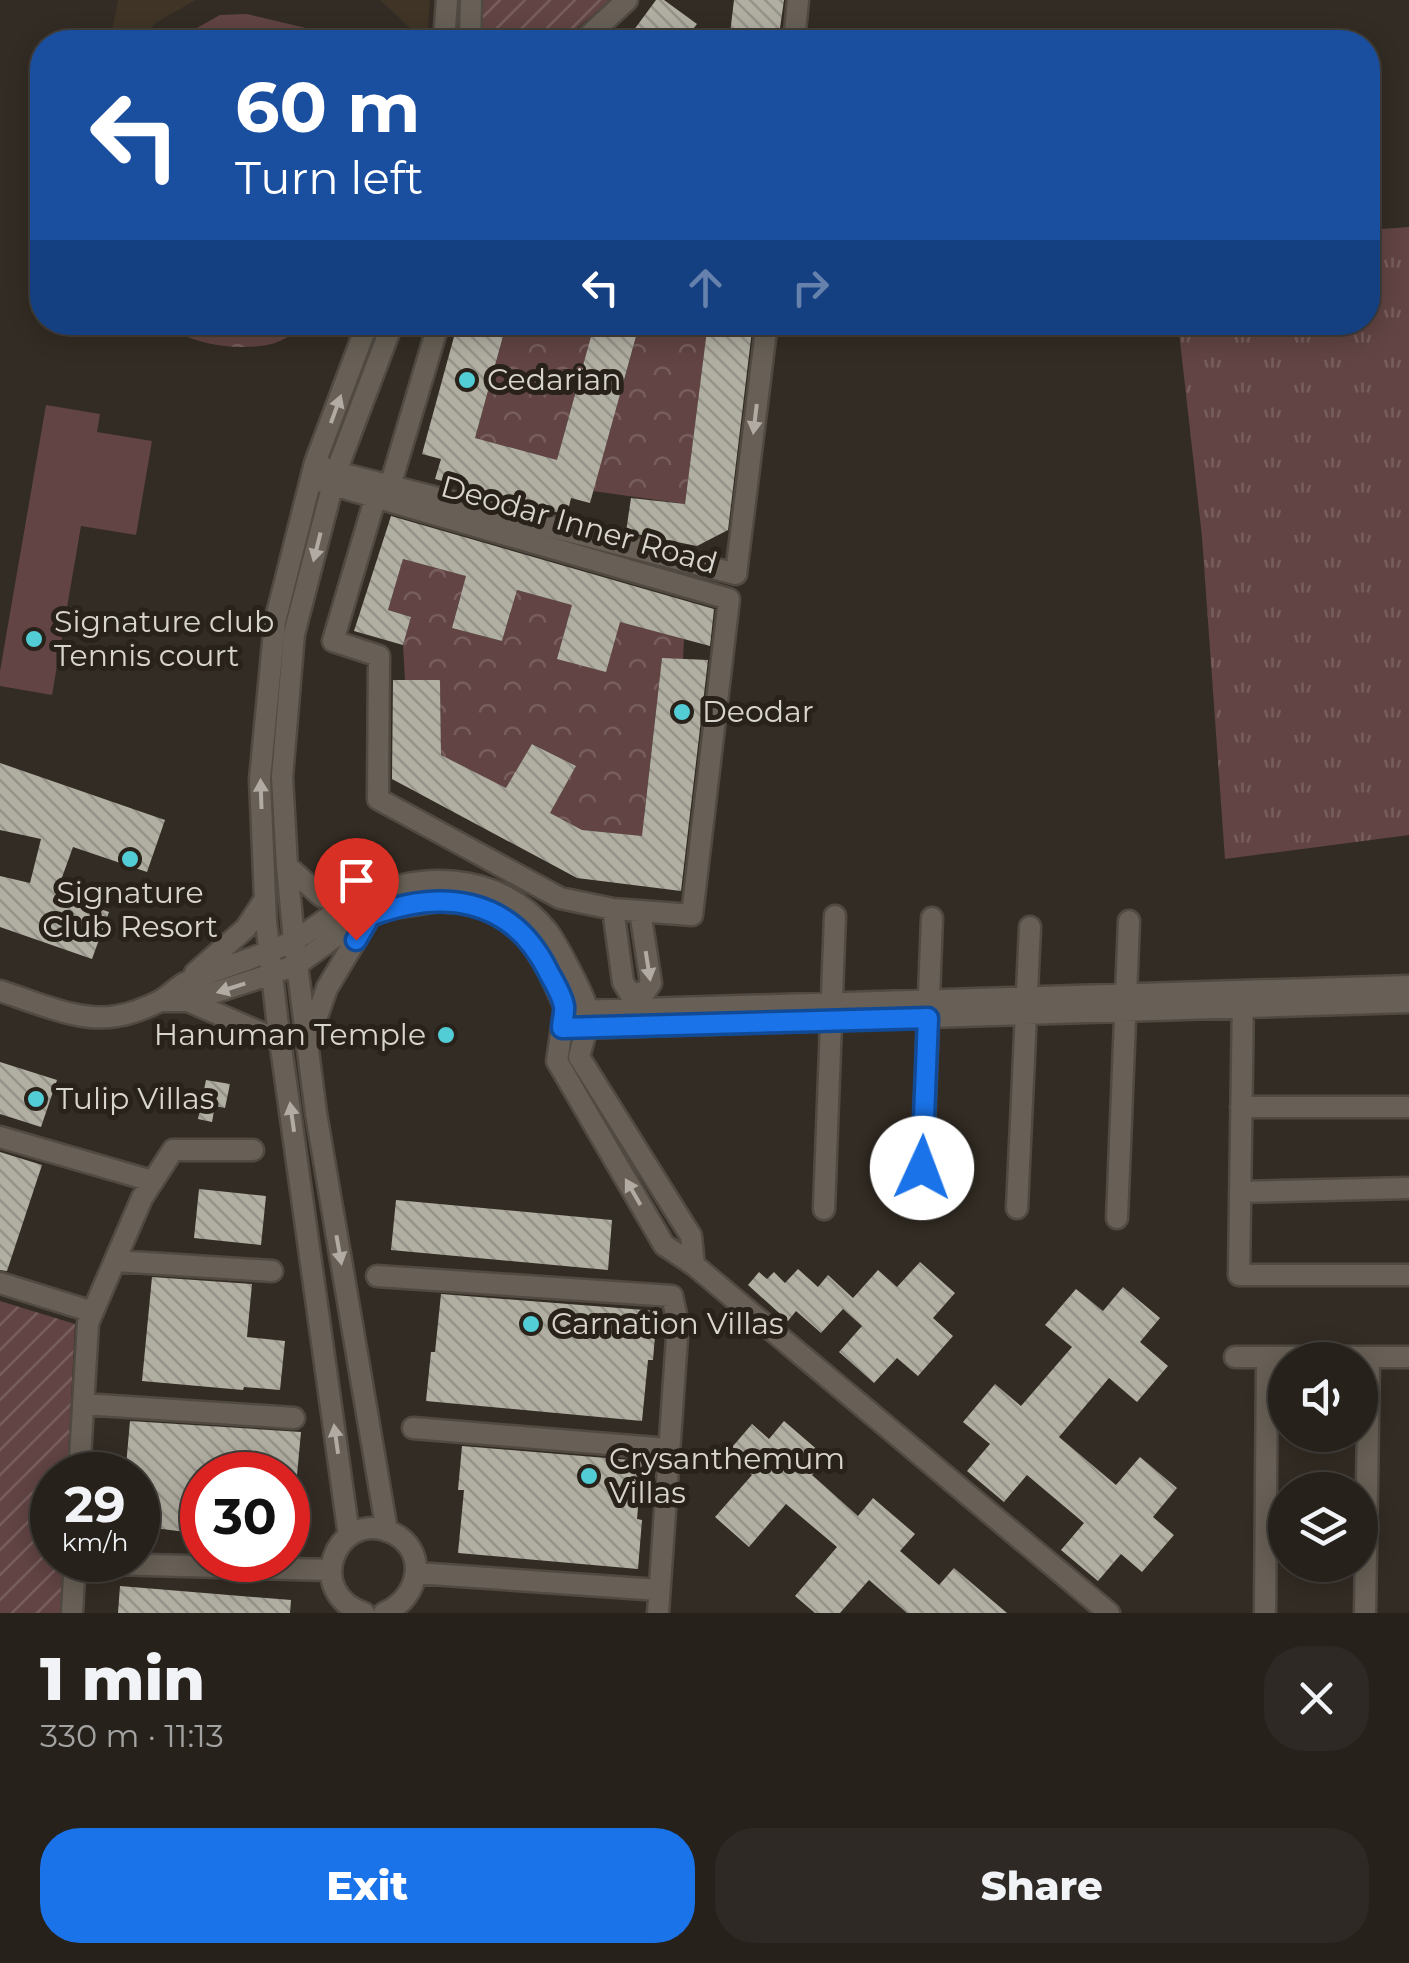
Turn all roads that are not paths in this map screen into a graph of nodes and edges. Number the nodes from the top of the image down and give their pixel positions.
1 (446, 0) edge
2 (471, 0) edge
3 (627, 0) edge
4 (798, 0) edge
5 (445, 30) edge
6 (470, 30) edge
7 (595, 30) edge
8 (795, 30) edge
9 (363, 335) edge
10 (388, 335) edge
11 (435, 335) edge
12 (765, 335) edge
13 (314, 471) junction
14 (334, 480) junction
15 (383, 492) junction
16 (286, 866) junction
17 (265, 899) junction
18 (344, 907) junction
19 (613, 909) junction
20 (640, 911) junction
21 (370, 916) junction
22 (834, 916) dead end
23 (932, 918) dead end
24 (1129, 922) dead end
25 (1030, 928) dead end
26 (294, 941) junction
27 (269, 952) junction
28 (298, 964) junction
29 (272, 974) junction
30 (1409, 986) edge
31 (0, 990) edge
32 (185, 993) junction
33 (1243, 999) junction
34 (1409, 1002) edge
35 (1126, 1003) junction
36 (1027, 1006) junction
37 (928, 1009) junction
38 (831, 1012) junction
39 (563, 1020) junction
40 (587, 1020) junction
41 (280, 1041) junction
42 (308, 1042) junction
43 (1409, 1106) edge
44 (1241, 1107) junction
45 (0, 1137) edge
46 (253, 1150) dead end
47 (152, 1182) junction
48 (1409, 1188) edge
49 (1240, 1192) junction
50 (921, 1205) dead end
51 (1017, 1208) dead end
52 (824, 1210) dead end
53 (1118, 1218) dead end
54 (115, 1261) junction
55 (694, 1265) junction
56 (272, 1271) dead end
57 (1409, 1275) edge
58 (377, 1276) dead end
59 (0, 1283) edge
60 (92, 1312) junction
61 (1235, 1357) dead end
62 (1267, 1357) joint
63 (1378, 1357) edge
64 (1409, 1357) edge
65 (83, 1404) junction
66 (294, 1418) dead end
67 (413, 1428) dead end
68 (670, 1449) junction
69 (81, 1452) edge
70 (1368, 1452) edge
71 (387, 1531) junction
72 (350, 1536) junction
73 (160, 1565) edge
74 (330, 1570) junction
75 (416, 1574) junction
76 (74, 1582) edge
77 (659, 1590) junction
78 (391, 1612) edge
79 (72, 1613) edge
80 (362, 1613) edge
81 (658, 1613) edge
82 (1109, 1613) edge
83 (1265, 1613) edge
84 (1365, 1613) edge

1 - 5 street
2 - 6 street
3 - 7 street
4 - 8 street
13 -> 9 street
10 - 14 street
11 - 15 street
12 -> 15 street
13 - 14 street
17 -> 13 street
14 - 15 street
14 -> 16 street
15 - 19 street, Deodar Inner Road
15 - 20 street, Deodar Inner Road
16 - 18 street
16 - 26 street
17 - 27 street
17 - 32 street
18 - 26 street
18 - 40 street
19 - 20 street, Deodar Inner Road
20 -> 19 street
21 - 28 street
21 - 39 street
21 - 42 street
22 - 38 street
23 - 37 street
24 - 35 street
25 - 36 street
26 - 27 street
26 - 28 street
27 - 29 street
27 - 32 street
28 - 29 street
28 - 42 street
29 -> 32 street
29 - 41 street
30 - 33 street
31 - 32 street
32 - 41 street
33 - 34 street
33 - 35 street
33 - 44 street
35 - 36 street
35 - 53 street
36 - 37 street
36 - 51 street
37 - 38 street
37 - 50 street
38 - 40 street
38 - 52 street
39 - 40 street
55 -> 39 street
40 - 55 street
72 -> 41 street
42 -> 71 street
43 - 44 street
44 - 49 street
45 - 47 street
46 - 47 street
47 - 54 street
48 - 49 street
49 - 57 street
54 - 56 street
54 - 60 street
55 - 82 street
58 - 68 street
59 - 60 street
60 - 65 street
61 - 62 street
62 - 83 street
63 - 64 street
65 - 66 street
65 - 69 street
67 - 68 street
68 - 77 street
70 - 84 street
71 - 72 street
71 - 75 street
72 - 74 street
73 - 74 street
74 - 80 street
75 - 77 street
75 - 78 street
76 - 79 street
77 - 81 street

